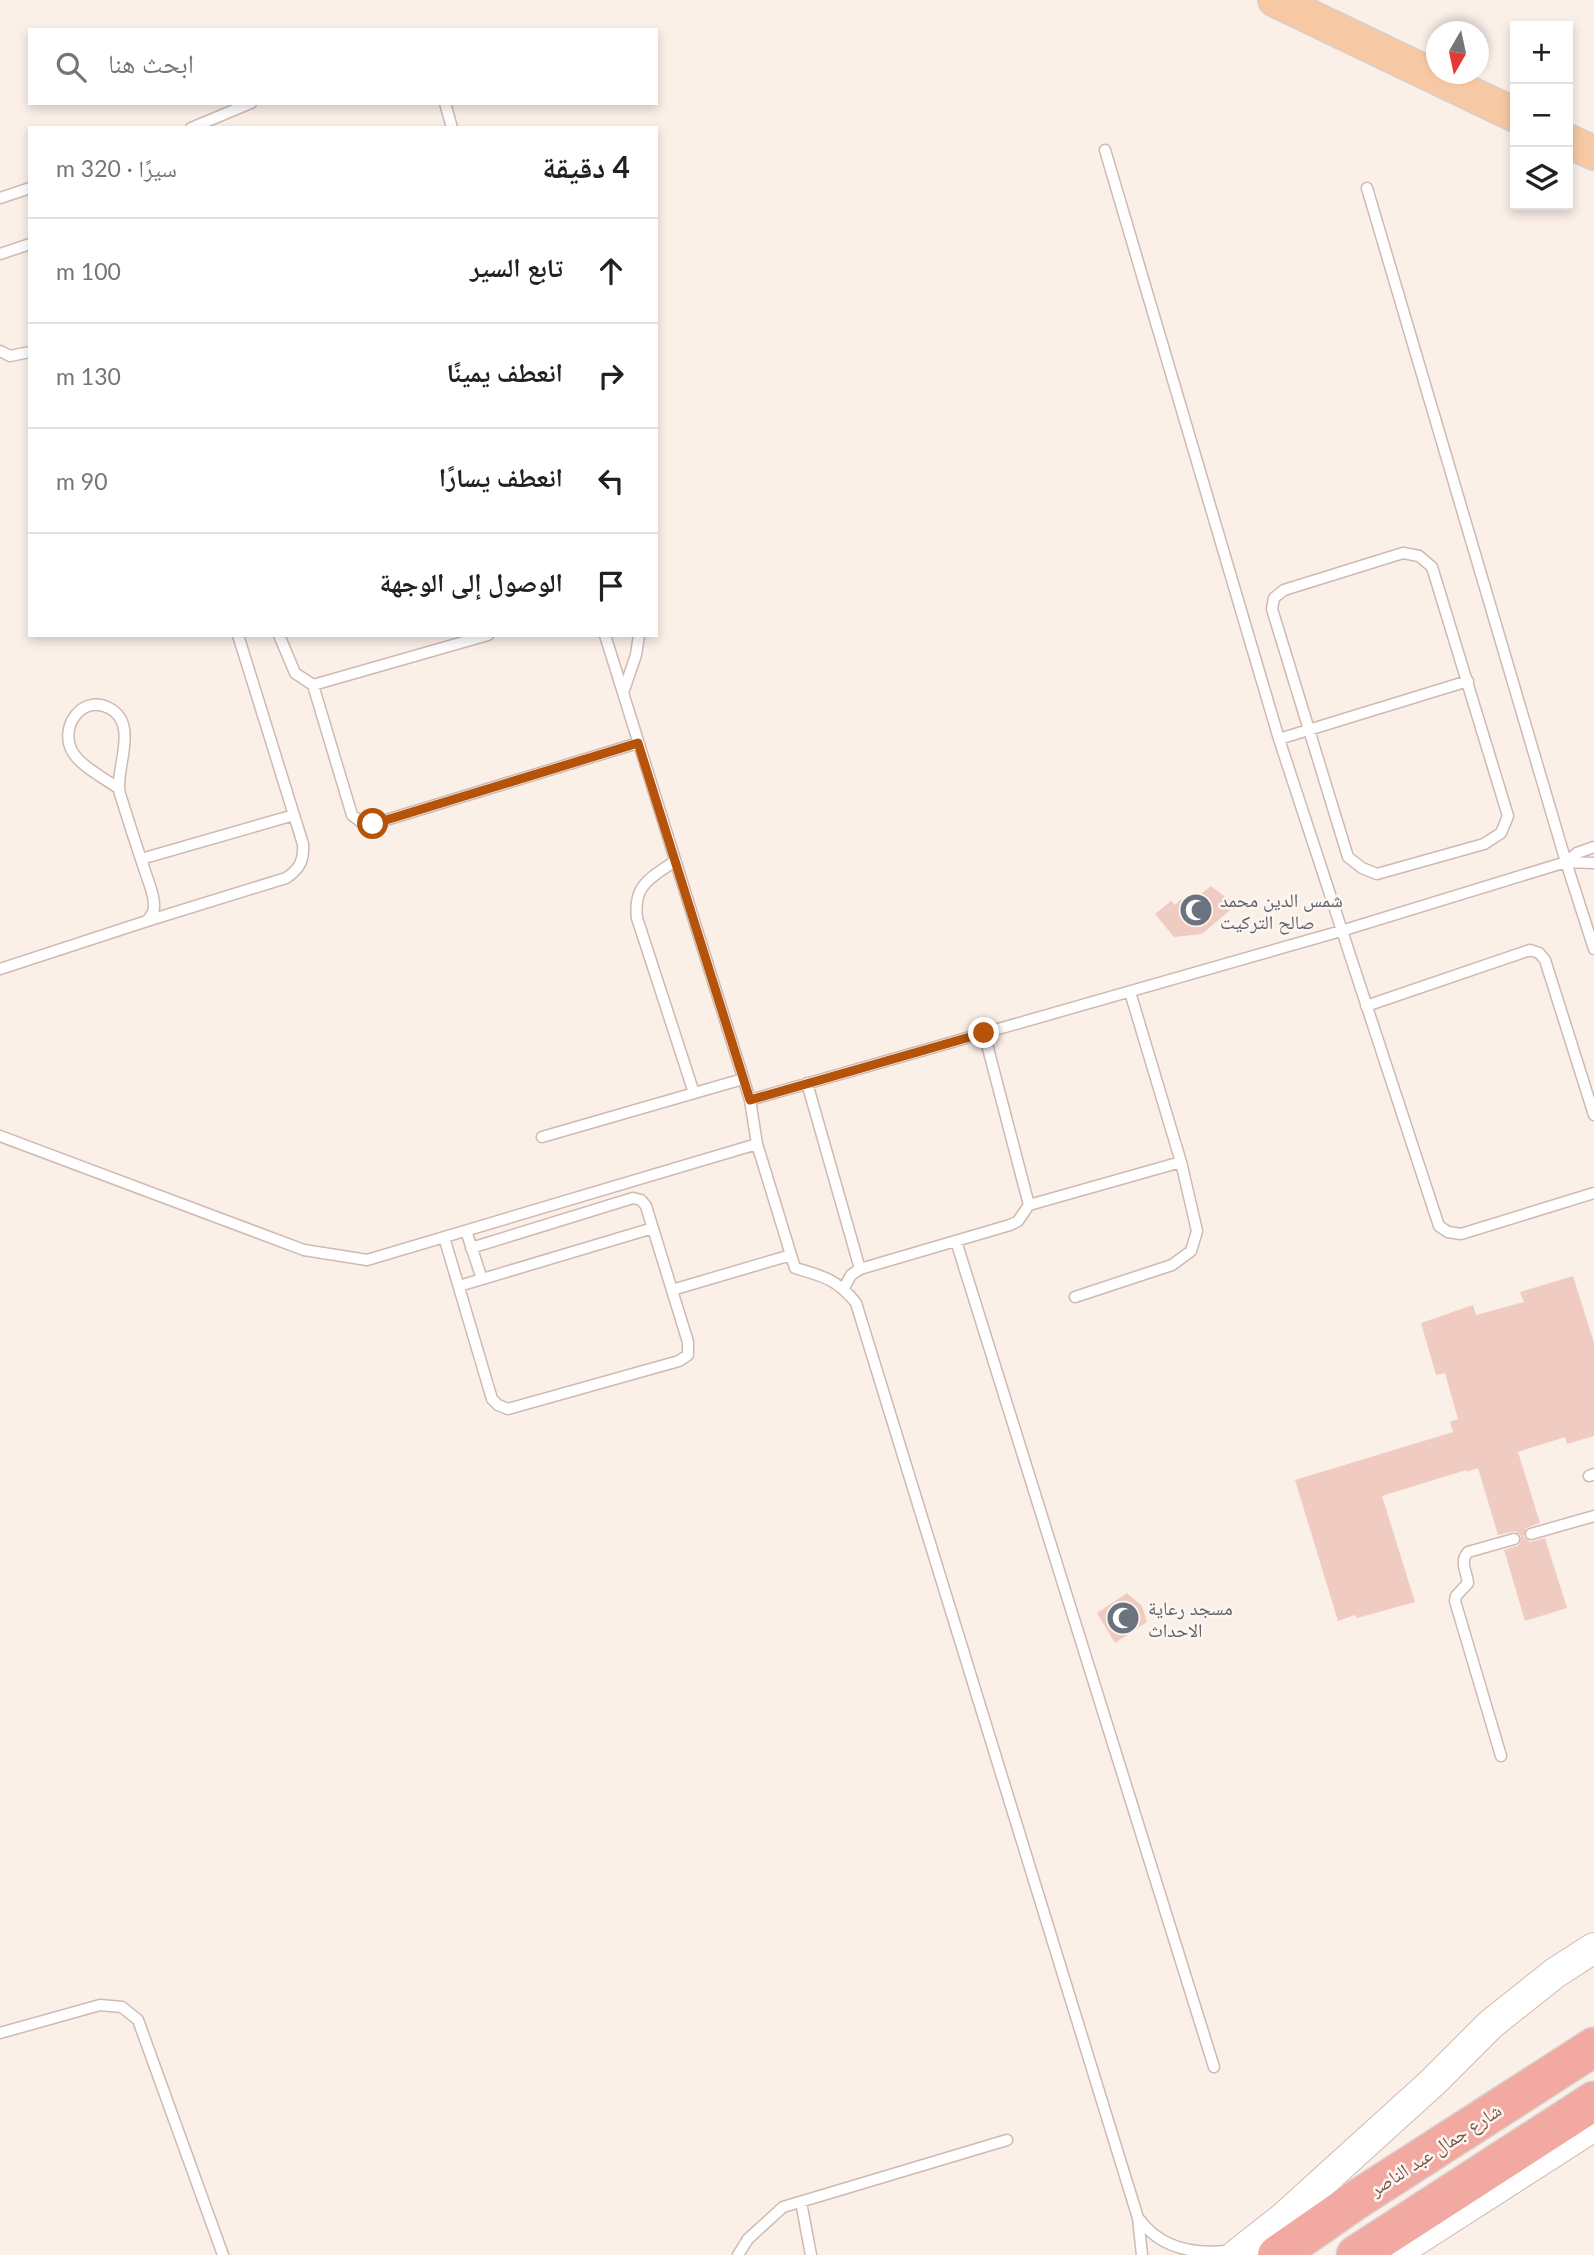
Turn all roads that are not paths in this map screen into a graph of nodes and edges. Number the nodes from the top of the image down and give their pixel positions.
1 (1275, 0) edge
2 (246, 105) edge
3 (446, 105) edge
4 (1510, 114) edge
5 (196, 126) edge
6 (451, 126) edge
7 (1573, 143) edge
8 (1105, 150) dead end
9 (1594, 153) edge
10 (1367, 188) dead end
11 (28, 189) edge
12 (0, 198) edge
13 (28, 245) edge
14 (0, 254) edge
15 (0, 351) edge
16 (28, 352) edge
17 (239, 637) edge
18 (280, 637) edge
19 (481, 637) edge
20 (605, 637) edge
21 (639, 637) edge
22 (1468, 681) junction
23 (313, 685) junction
24 (622, 693) junction
25 (1309, 731) junction
26 (1279, 739) junction
27 (638, 743) junction
28 (118, 788) junction
29 (294, 815) junction
30 (1594, 847) edge
31 (141, 859) junction
32 (675, 861) junction
33 (1566, 862) junction
34 (1594, 863) edge
35 (147, 921) junction
36 (1341, 931) junction
37 (1594, 949) edge
38 (0, 970) edge
39 (1130, 992) junction
40 (1366, 1006) junction
41 (984, 1033) junction
42 (743, 1079) junction
43 (807, 1083) junction
44 (694, 1093) junction
45 (750, 1100) junction
46 (1594, 1115) edge
47 (0, 1136) edge
48 (542, 1137) dead end
49 (757, 1144) junction
50 (1181, 1162) junction
51 (1594, 1193) edge
52 (1029, 1205) junction
53 (653, 1228) junction
54 (466, 1231) junction
55 (444, 1237) junction
56 (956, 1241) junction
57 (471, 1248) junction
58 (791, 1255) junction
59 (860, 1269) junction
60 (482, 1279) junction
61 (459, 1286) junction
62 (844, 1288) junction
63 (672, 1290) junction
64 (1075, 1297) dead end
65 (1594, 1516) edge
66 (1531, 1534) dead end
67 (1514, 1539) dead end
68 (1501, 1756) dead end
69 (1594, 1948) edge
70 (0, 2033) edge
71 (1594, 2047) edge
72 (1214, 2067) dead end
73 (1594, 2101) edge
74 (1594, 2126) edge
75 (1007, 2140) dead end
76 (801, 2202) junction
77 (1138, 2218) junction
78 (1255, 2251) edge
79 (223, 2255) edge
80 (738, 2255) edge
81 (811, 2255) edge
82 (1142, 2255) edge
83 (1356, 2255) edge
84 (1393, 2255) edge

1 - 4 main road
2 - 5 lane
3 - 6 lane
7 - 9 main road
8 - 26 lane
10 - 33 lane
11 - 12 lane
13 - 14 lane
15 - 16 lane
17 - 29 lane
18 - 23 lane
19 - 23 lane
20 - 24 lane
21 - 24 lane
22 - 25 lane
22 - 25 lane
22 - 25 lane
23 - 27 lane
24 - 27 lane
25 - 26 lane
26 - 36 lane
27 - 32 lane
28 - 28 lane
28 - 31 lane
29 - 31 lane
29 - 35 lane
30 - 33 lane
31 - 35 lane
32 - 42 lane
32 - 44 lane
33 - 34 lane
33 - 36 lane
33 - 37 lane
35 - 38 lane
36 - 39 lane
36 - 40 lane
39 - 41 lane
39 - 50 lane
40 - 46 lane
40 - 51 lane
41 - 43 lane
41 - 52 lane
42 - 44 lane
42 - 45 lane
43 - 45 lane
43 - 59 lane
44 - 48 lane
45 - 49 lane
47 - 55 lane
49 - 54 lane
49 - 58 lane
50 - 52 lane
50 - 64 lane
52 - 56 lane
53 - 57 lane
53 - 60 lane
53 - 63 lane
54 - 55 lane
54 - 57 lane
55 - 61 lane
56 - 59 lane
56 - 72 lane
57 - 60 lane
58 - 62 lane
58 - 63 lane
59 - 62 lane
60 - 61 lane
61 - 63 lane
62 - 77 lane
65 - 66 lane
67 - 68 lane
69 - 78 main road
70 - 79 lane
71 - 78 highway, شارع جمال عبد الناصر
73 - 83 highway
74 - 84 main road
75 - 76 lane
76 - 80 lane
76 - 81 lane
77 - 78 lane
77 - 82 lane

